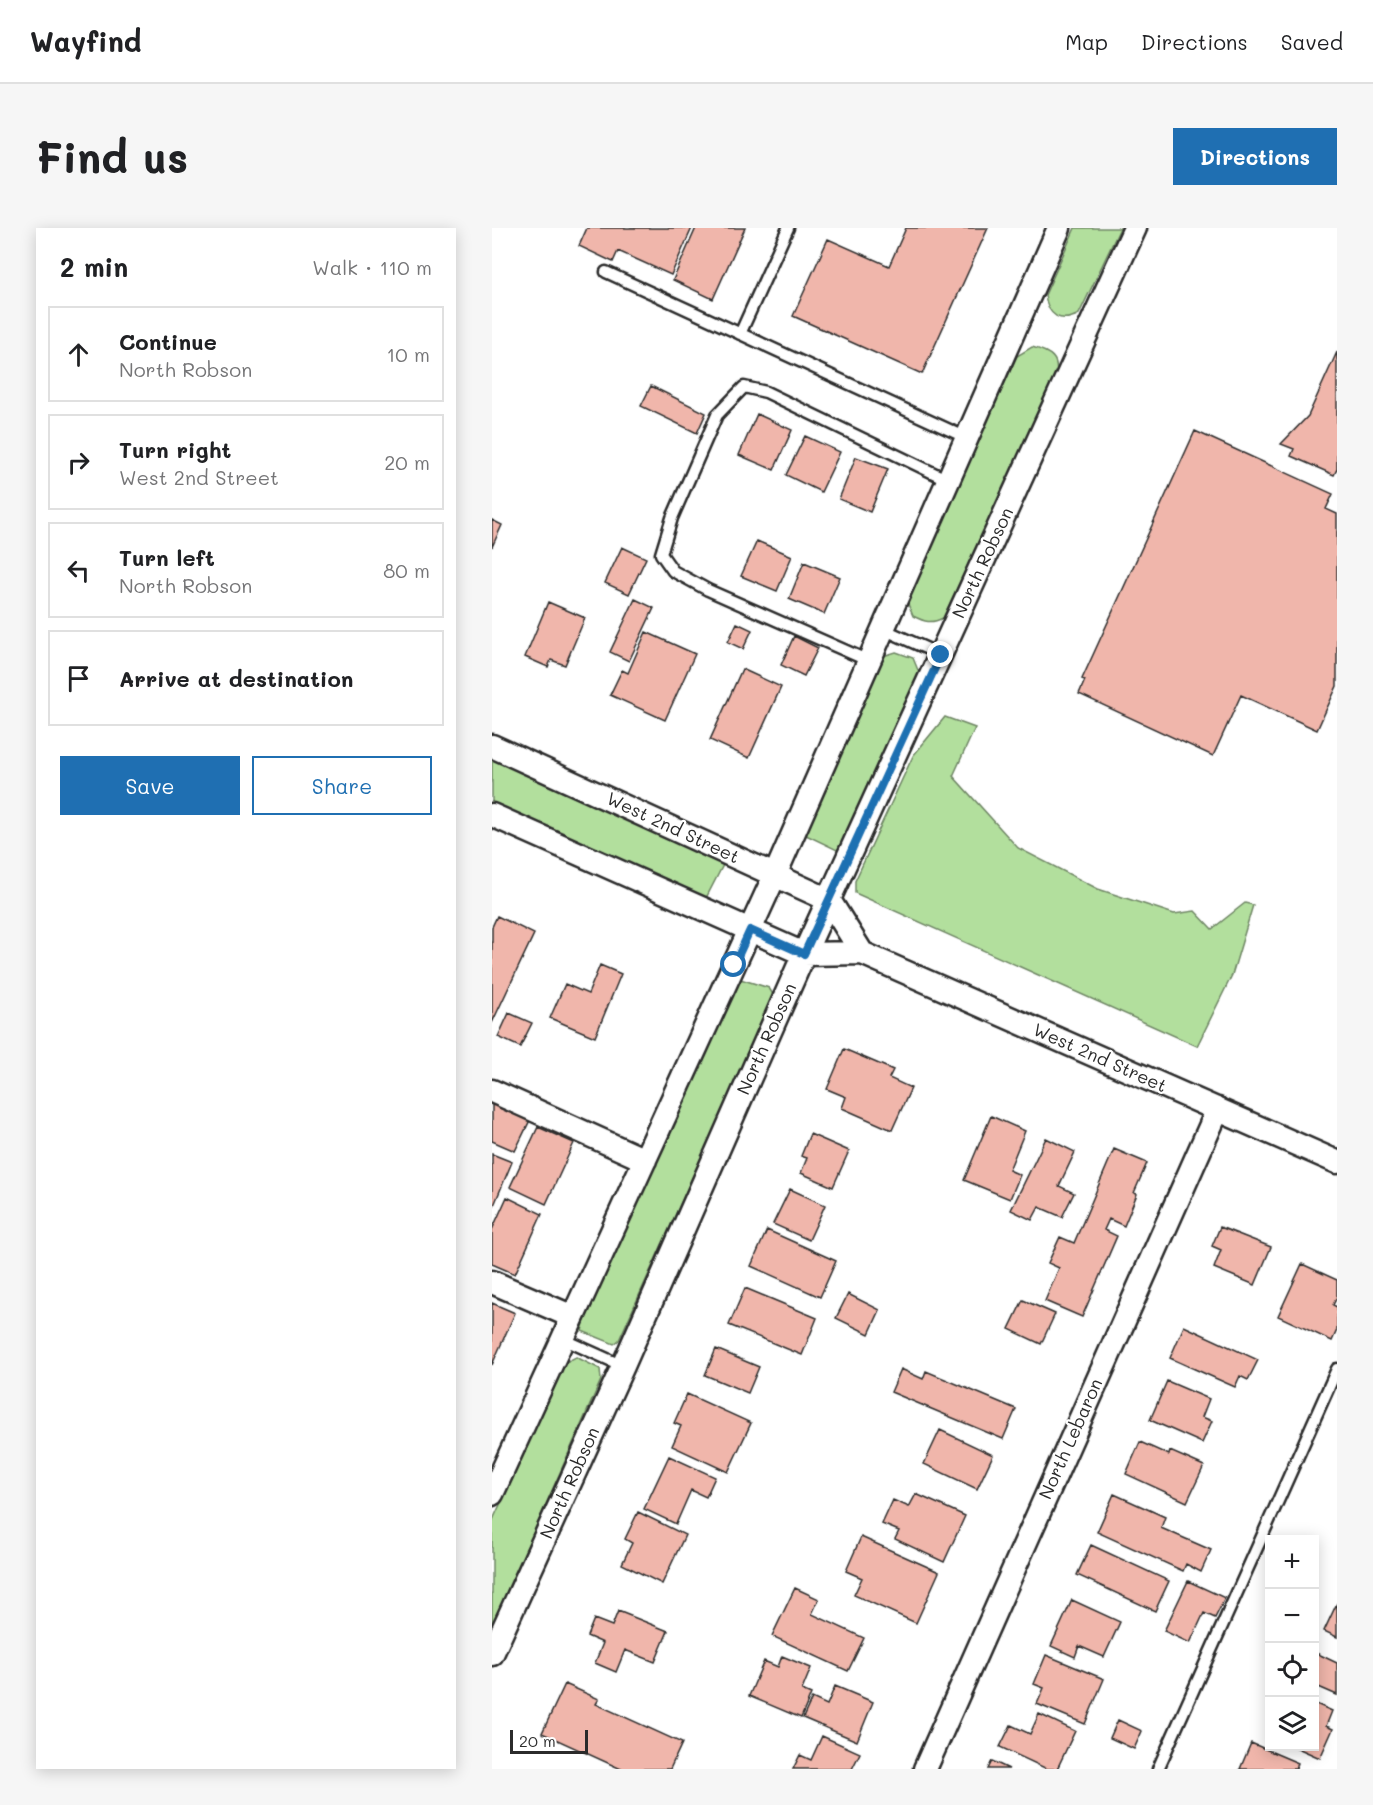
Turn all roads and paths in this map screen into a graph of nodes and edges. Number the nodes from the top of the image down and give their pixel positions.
1 (788, 228) edge
2 (1059, 228) edge
3 (1135, 228) edge
4 (606, 272) dead end
5 (740, 334) junction
6 (967, 438) junction
7 (948, 480) junction
8 (883, 629) junction
9 (941, 655) junction
10 (869, 661) junction
11 (492, 746) edge
12 (492, 815) edge
13 (775, 875) junction
14 (829, 900) junction
15 (750, 930) junction
16 (862, 953) junction
17 (804, 954) junction
18 (492, 1090) edge
19 (1218, 1109) junction
20 (645, 1160) junction
21 (1337, 1162) edge
22 (492, 1282) edge
23 (573, 1317) junction
24 (563, 1339) junction
25 (623, 1366) junction
26 (1337, 1369) edge
27 (497, 1469) edge
28 (492, 1494) edge
29 (492, 1654) edge
30 (925, 1769) edge
31 (1158, 1769) edge

1 - 5 lane
2 - 6 street
3 - 9 street, North Robson
4 - 5 lane
5 - 6 lane
6 - 7 street
7 - 8 street
7 - 10 lane
8 - 9 lane
8 - 10 street
9 - 14 street, North Robson
10 - 13 street
11 - 13 street, West 2nd Street
12 - 15 street, West 2nd Street
13 - 14 street, West 2nd Street
13 - 15 street
14 - 16 street
14 - 17 street, North Robson
15 - 17 street, West 2nd Street
15 - 20 street
16 - 17 street, West 2nd Street
16 - 19 street, West 2nd Street
17 - 25 street, North Robson
18 - 20 street
19 - 21 street, West 2nd Street
19 - 30 street, North Lebaron
20 - 23 street
22 - 23 street
23 - 24 street
24 - 25 lane
24 - 27 street
25 - 29 street, North Robson
26 - 31 lane
27 - 28 street

